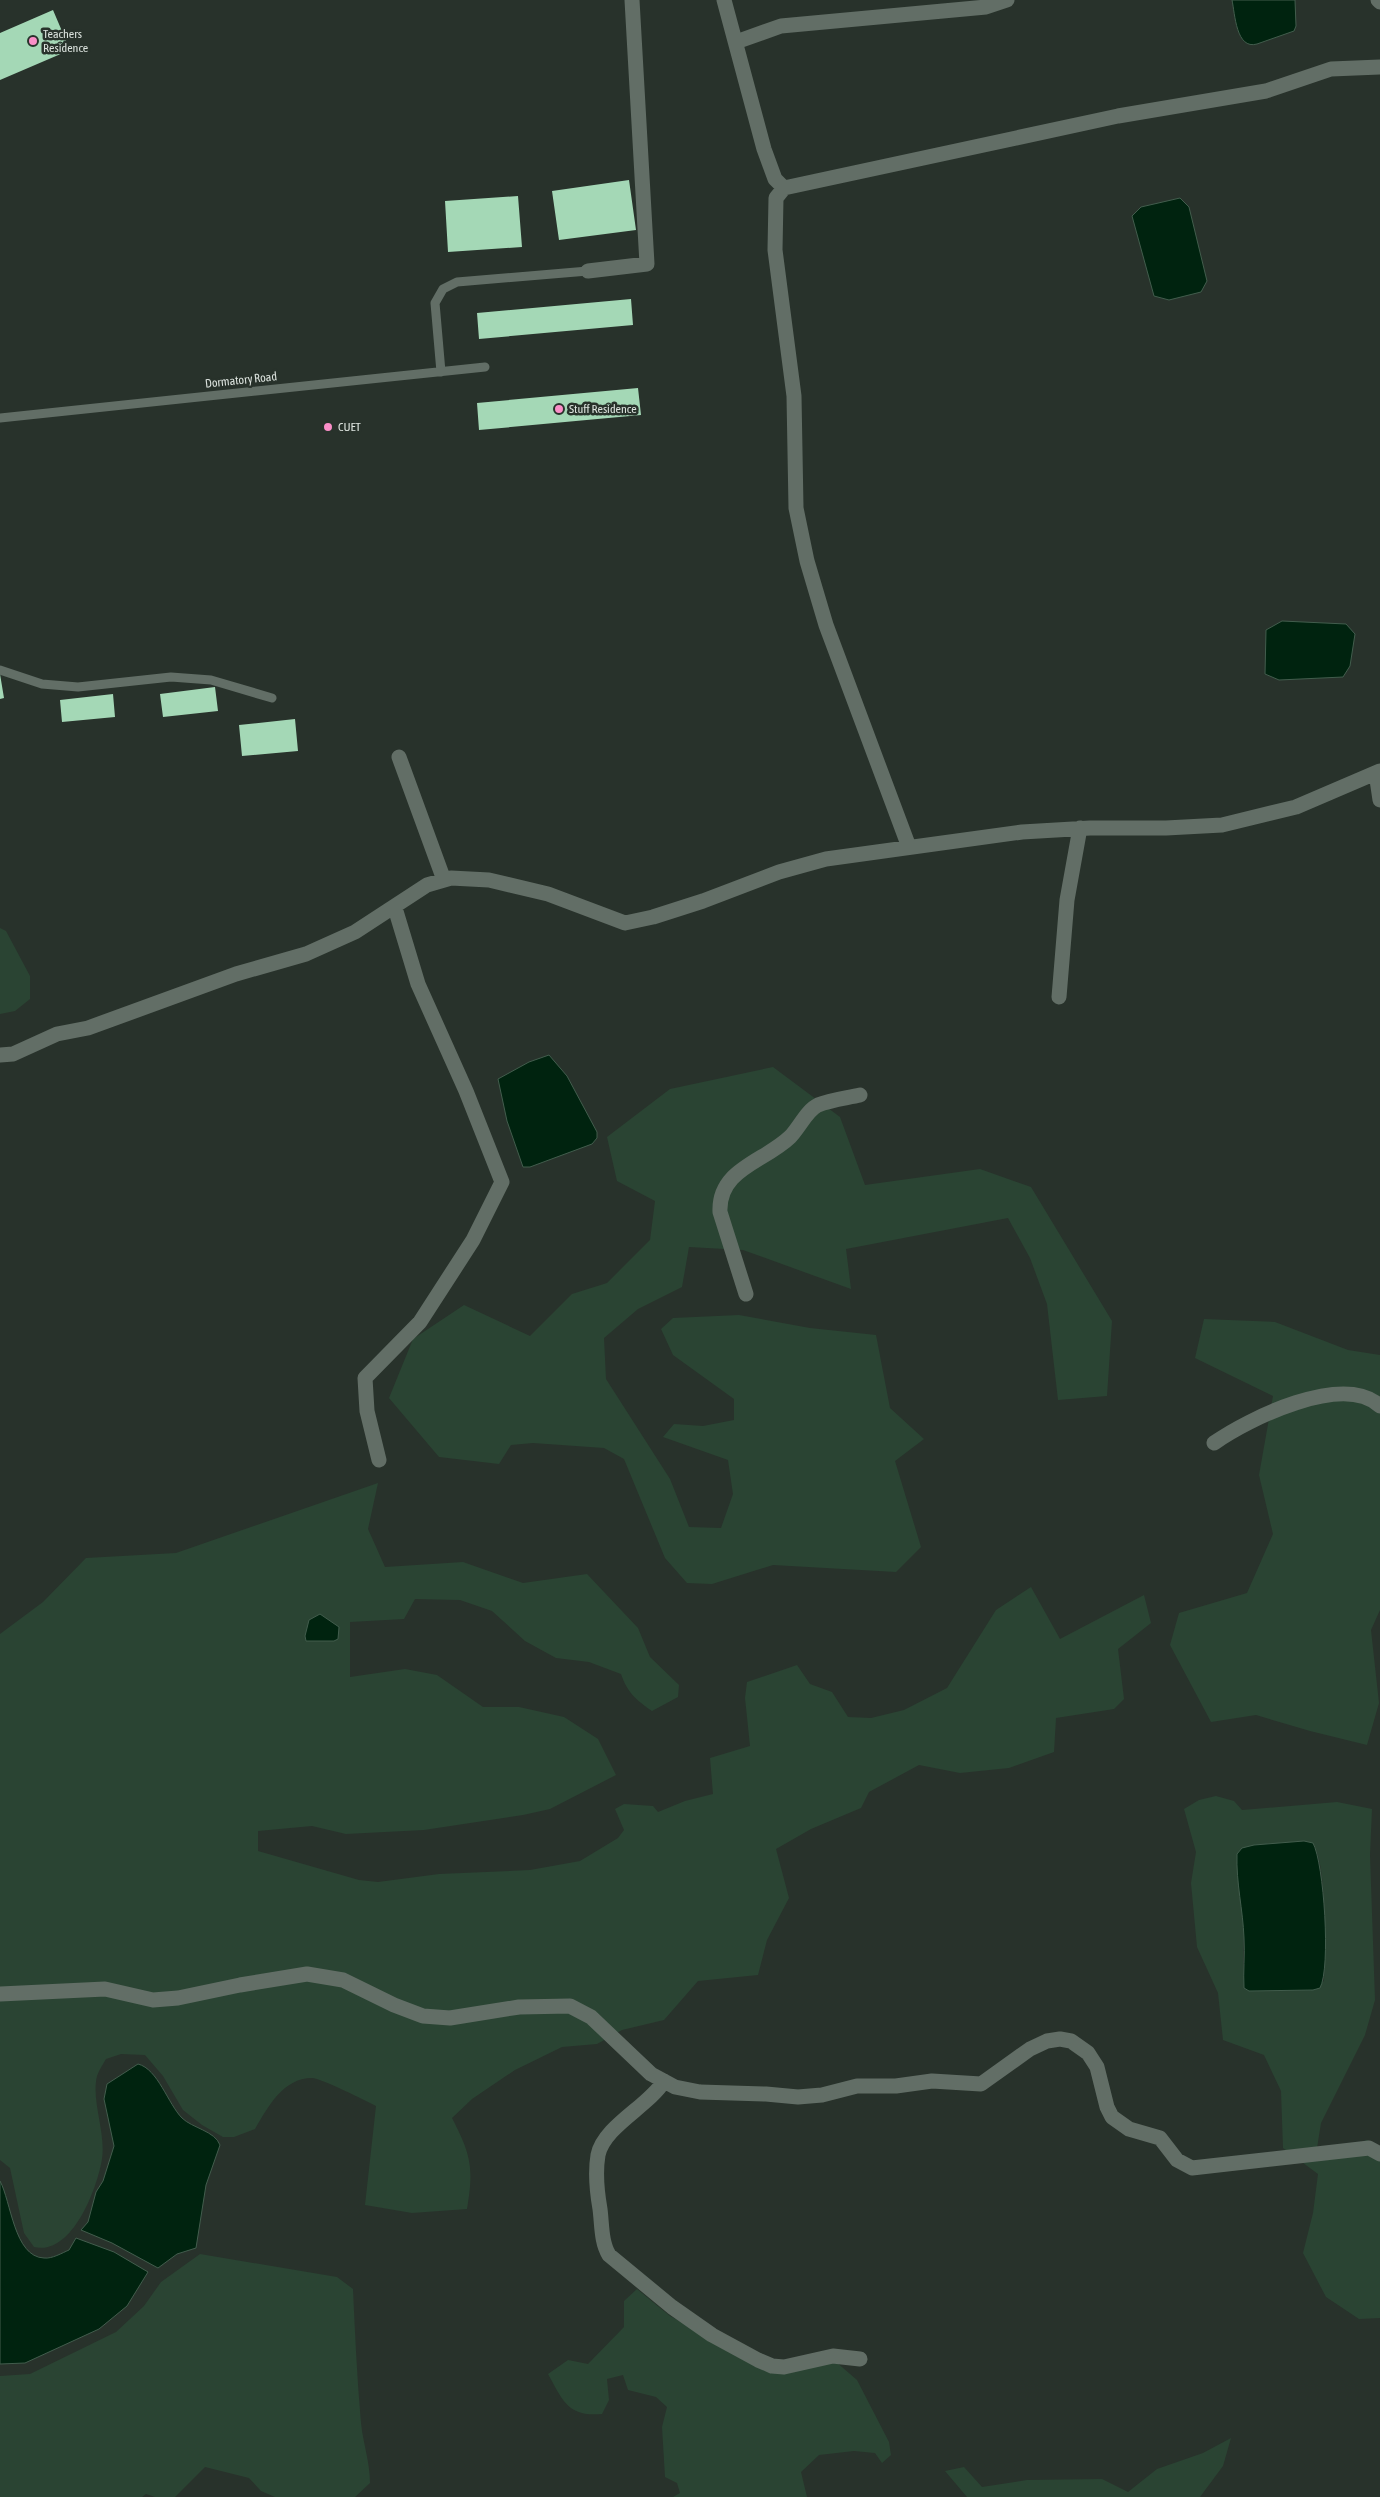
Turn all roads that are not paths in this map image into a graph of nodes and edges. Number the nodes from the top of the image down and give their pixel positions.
1 (632, 0) edge
2 (724, 0) edge
3 (1007, 0) edge
4 (736, 42) junction
5 (1380, 67) edge
6 (784, 188) junction
7 (588, 271) joint
8 (485, 367) dead end
9 (441, 372) junction
10 (0, 418) edge
11 (0, 670) edge
12 (272, 698) dead end
13 (399, 757) dead end
14 (1378, 772) edge
15 (1380, 800) edge
16 (1080, 828) junction
17 (909, 847) junction
18 (444, 880) junction
19 (395, 908) junction
20 (1059, 997) dead end
21 (0, 1055) edge
22 (860, 1095) dead end
23 (746, 1294) dead end
24 (1380, 1406) edge
25 (1214, 1443) dead end
26 (379, 1460) dead end
27 (0, 1994) edge
28 (664, 2081) junction
29 (1380, 2154) edge
30 (860, 2359) dead end

1 - 7 street
2 - 4 street
3 - 4 street
4 - 6 street
5 - 6 street
6 - 17 street
7 - 9 lane
8 - 9 lane, Dormatory Road
9 - 10 lane, Dormatory Road
11 - 12 lane
13 - 18 street
14 - 15 street
14 - 16 street
16 - 17 street
16 - 20 street
17 - 18 street
18 - 19 street
19 - 21 street
19 - 26 street
22 - 23 street
24 - 25 street
27 - 28 street
28 - 29 street
28 - 30 street

